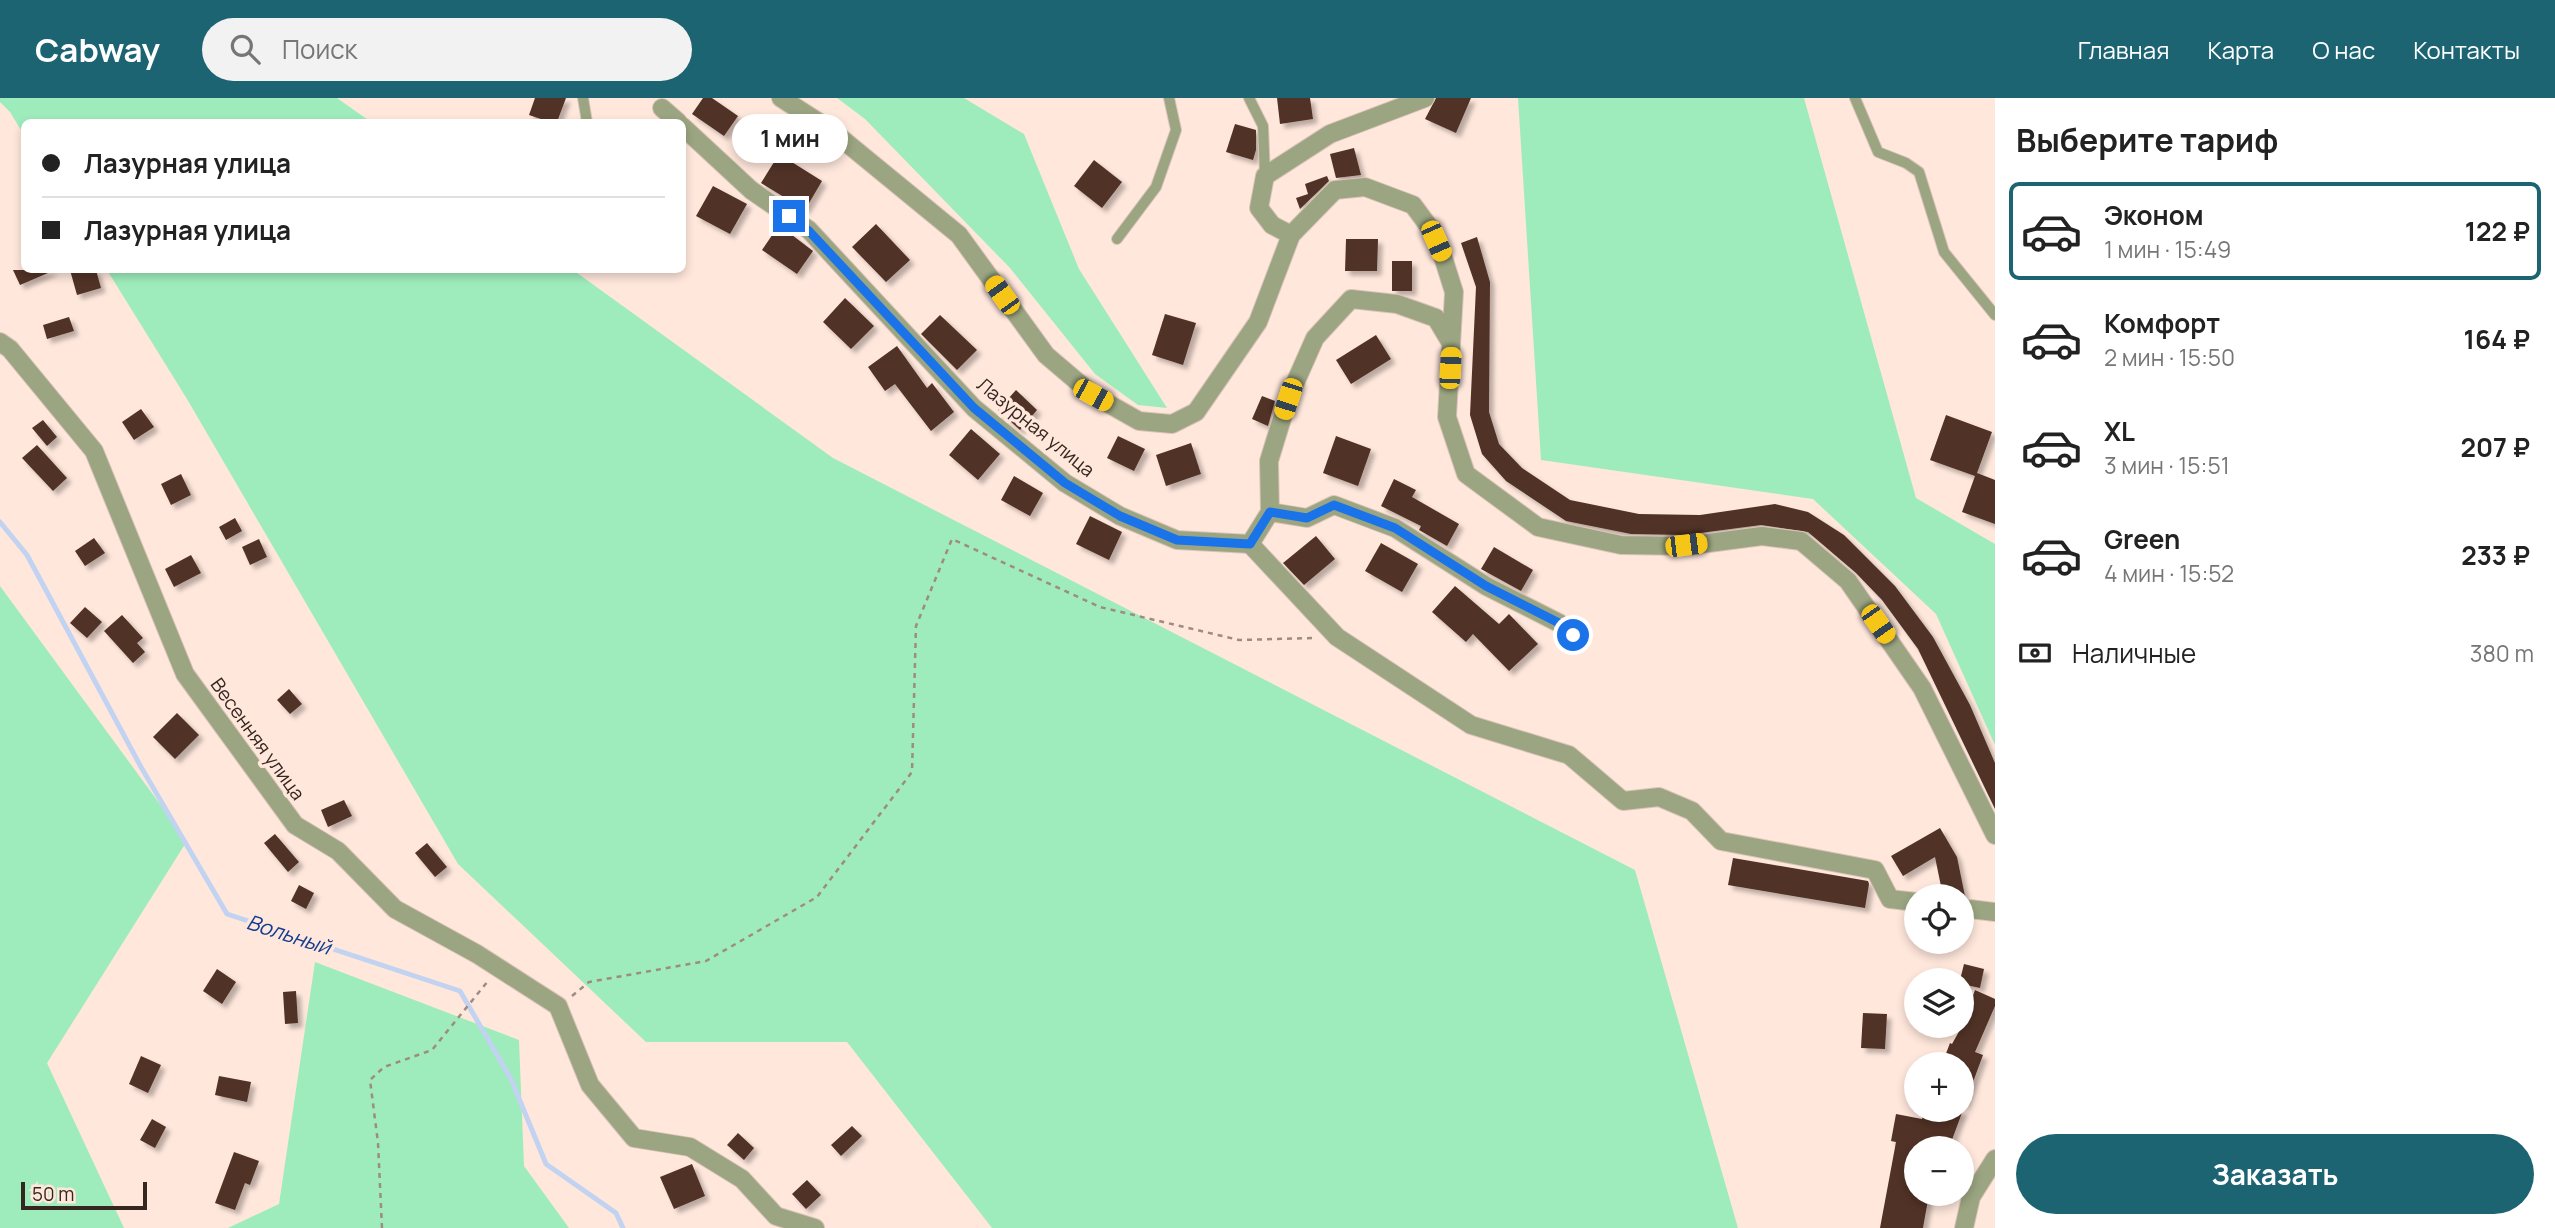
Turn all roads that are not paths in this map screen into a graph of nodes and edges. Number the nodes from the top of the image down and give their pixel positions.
1 (583, 98) edge
2 (781, 98) edge
3 (1169, 98) edge
4 (1249, 98) edge
5 (1425, 98) edge
6 (1854, 98) edge
7 (662, 108) dead end
8 (586, 119) edge
9 (675, 119) edge
10 (686, 130) edge
11 (1265, 176) junction
12 (1291, 235) junction
13 (1116, 239) dead end
14 (1995, 315) edge
15 (0, 342) edge
16 (1451, 343) junction
17 (1270, 512) junction
18 (1250, 544) junction
19 (1573, 635) dead end
20 (1995, 835) edge
21 (1904, 901) edge
22 (1974, 909) edge
23 (1995, 912) edge
24 (1995, 1159) edge
25 (815, 1228) edge
26 (1964, 1228) edge

1 - 8 lane
2 - 12 street
3 - 13 lane
4 - 11 lane
5 - 11 street
6 - 14 lane
7 - 9 street
10 - 18 street, Лазурная улица
11 - 12 street
12 - 16 street
15 - 25 street, Весенняя улица
16 - 17 street
16 - 20 street
17 - 18 street
17 - 19 street
18 - 21 street
22 - 23 street
24 - 26 street

